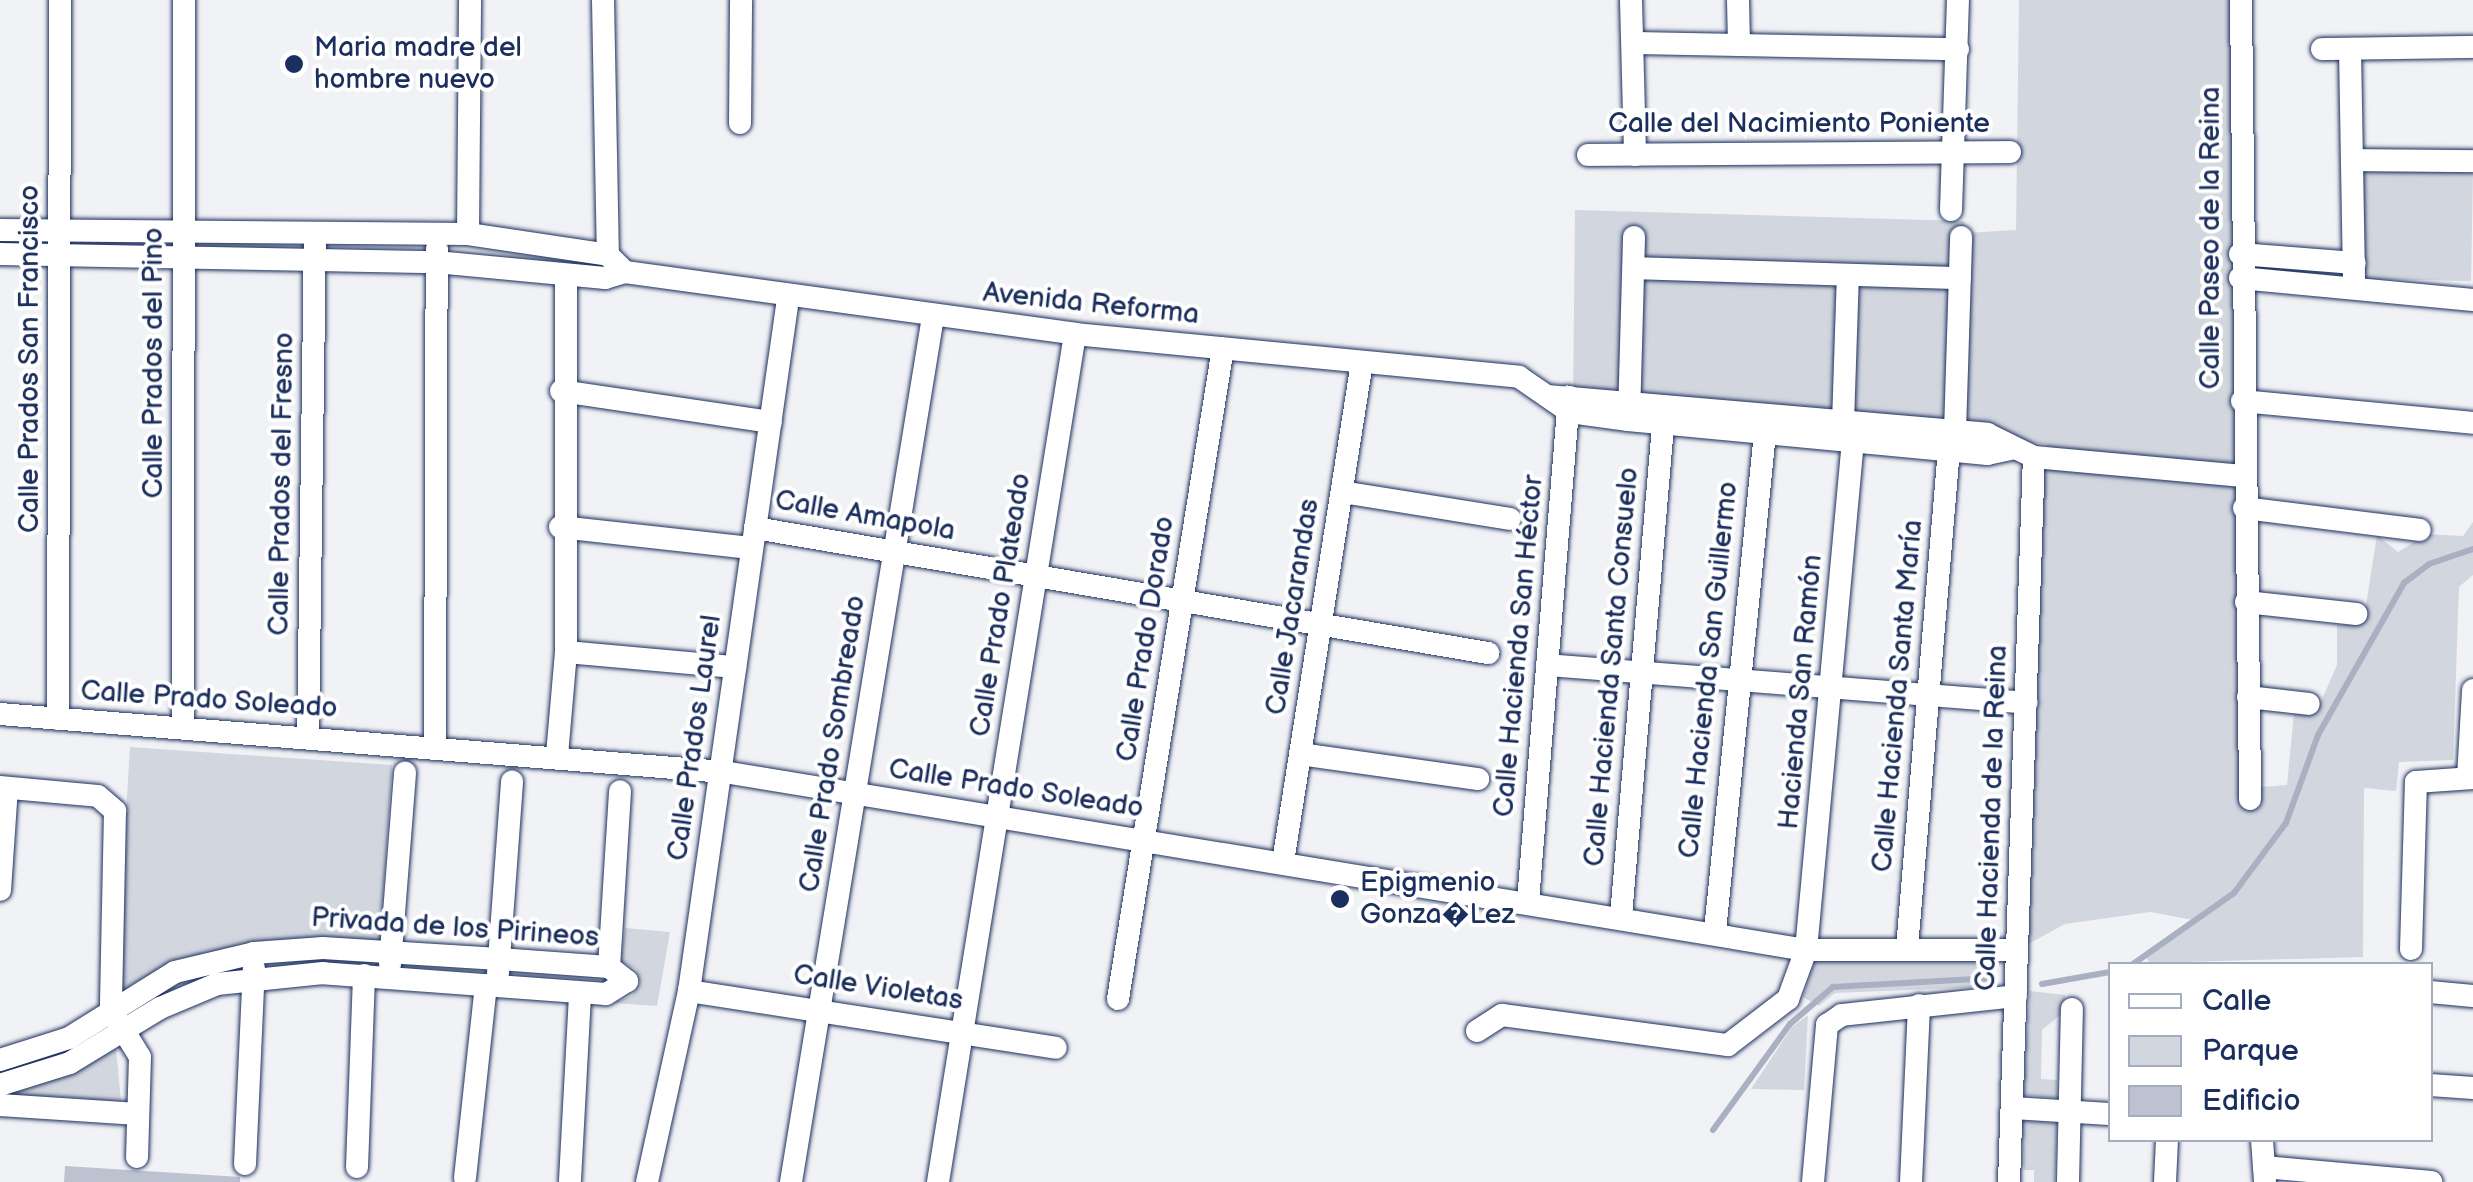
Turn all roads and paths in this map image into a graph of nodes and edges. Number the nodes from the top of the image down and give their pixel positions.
1 (60, 0) edge
2 (184, 0) edge
3 (470, 0) edge
4 (602, 0) edge
5 (741, 0) edge
6 (1631, 0) edge
7 (1738, 0) edge
8 (1958, 0) edge
9 (2240, 0) edge
10 (1634, 43) junction
11 (1739, 45) junction
12 (2473, 47) edge
13 (2322, 49) dead end
14 (1958, 50) junction
15 (2350, 50) junction
16 (740, 123) dead end
17 (2010, 152) dead end
18 (1954, 153) junction
19 (1588, 155) dead end
20 (1635, 156) junction
21 (2354, 160) junction
22 (2473, 161) edge
23 (1950, 210) dead end
24 (0, 230) edge
25 (60, 230) junction
26 (314, 233) junction
27 (437, 233) junction
28 (468, 234) junction
29 (1634, 237) dead end
30 (1961, 237) dead end
31 (184, 244) junction
32 (0, 254) edge
33 (2240, 254) junction
34 (608, 255) junction
35 (60, 256) junction
36 (316, 259) junction
37 (436, 262) junction
38 (2355, 263) junction
39 (1634, 268) junction
40 (625, 272) junction
41 (566, 274) junction
42 (1848, 275) junction
43 (1960, 278) junction
44 (2240, 278) junction
45 (2354, 288) junction
46 (788, 299) junction
47 (2473, 300) edge
48 (934, 316) junction
49 (1075, 334) junction
50 (1223, 348) junction
51 (1362, 362) junction
52 (561, 391) junction
53 (2242, 400) junction
54 (1562, 401) junction
55 (1629, 411) junction
56 (770, 422) junction
57 (2473, 422) edge
58 (1663, 423) junction
59 (1766, 426) junction
60 (1848, 432) junction
61 (1952, 441) junction
62 (2034, 457) junction
63 (2244, 476) junction
64 (1342, 492) junction
65 (2244, 508) junction
66 (1510, 519) dead end
67 (560, 527) junction
68 (2420, 530) dead end
69 (753, 538) junction
70 (895, 552) junction
71 (1036, 576) junction
72 (1182, 601) junction
73 (2246, 602) junction
74 (2356, 614) dead end
75 (1321, 624) junction
76 (566, 652) junction
77 (1488, 653) dead end
78 (1547, 665) junction
79 (735, 667) junction
80 (1642, 672) junction
81 (1736, 680) junction
82 (1833, 688) junction
83 (2473, 690) edge
84 (1928, 695) junction
85 (2248, 697) junction
86 (2026, 703) junction
87 (2309, 704) dead end
88 (0, 714) edge
89 (58, 719) junction
90 (184, 725) junction
91 (308, 737) junction
92 (435, 746) junction
93 (1300, 754) junction
94 (557, 756) junction
95 (724, 772) junction
96 (404, 773) dead end
97 (2470, 778) edge
98 (1478, 779) dead end
99 (512, 782) dead end
100 (3, 787) edge
101 (620, 791) dead end
102 (855, 793) junction
103 (2250, 800) dead end
104 (997, 816) junction
105 (1144, 840) junction
106 (1284, 862) junction
107 (0, 890) edge
108 (1528, 902) junction
109 (1621, 916) junction
110 (1715, 932) junction
111 (1907, 948) junction
112 (2411, 949) dead end
113 (1806, 950) junction
114 (2017, 950) junction
115 (390, 952) junction
116 (254, 953) junction
117 (499, 958) junction
118 (609, 968) junction
119 (364, 976) junction
120 (389, 977) junction
121 (255, 979) junction
122 (492, 986) junction
123 (689, 991) junction
124 (2433, 992) edge
125 (580, 993) junction
126 (2016, 996) junction
127 (2473, 996) edge
128 (1118, 999) dead end
129 (1919, 1005) junction
130 (820, 1008) junction
131 (2072, 1008) dead end
132 (111, 1010) junction
133 (126, 1030) junction
134 (962, 1032) junction
135 (1477, 1032) dead end
136 (1056, 1048) dead end
137 (0, 1060) edge
138 (0, 1085) edge
139 (2433, 1085) edge
140 (2473, 1088) edge
141 (0, 1105) edge
142 (2012, 1108) junction
143 (2070, 1112) junction
144 (138, 1114) junction
145 (2108, 1114) edge
146 (2167, 1142) edge
147 (2262, 1142) edge
148 (137, 1157) dead end
149 (245, 1164) dead end
150 (357, 1167) dead end
151 (2264, 1174) edge
152 (465, 1178) dead end
153 (570, 1180) edge
154 (647, 1182) edge
155 (791, 1182) edge
156 (938, 1182) edge
157 (1813, 1182) edge
158 (1911, 1182) edge
159 (2010, 1182) edge
160 (2068, 1182) edge
161 (2165, 1182) edge
162 (2431, 1182) edge

1 - 25 street, Calle Prados San Francisco
2 - 31 street, Calle Prados del Pino
3 - 28 street
4 - 34 street
5 - 16 street
6 - 10 street
7 - 11 street
8 - 14 street
9 - 33 street, Calle Paseo de la Reina
10 - 11 street
10 - 20 street
11 - 14 street
12 - 15 street
13 - 15 street
14 - 18 street
15 - 21 street
17 - 18 street, Calle del Nacimiento Poniente
18 - 20 street, Calle del Nacimiento Poniente
18 - 23 street
19 - 20 street, Calle del Nacimiento Poniente
21 - 22 street
21 - 38 street
24 - 25 street, Avenida Reforma
25 - 31 street, Avenida Reforma
25 - 35 street, Calle Prados San Francisco
26 - 27 street, Avenida Reforma
26 - 31 street, Avenida Reforma
26 - 36 street, Calle Prados del Fresno
27 - 28 street, Avenida Reforma
27 - 37 street
28 - 34 street, Avenida Reforma
29 - 39 street
30 - 43 street, Calle Hacienda Santa María
31 - 35 street, Avenida Reforma
31 - 36 street, Avenida Reforma
31 - 90 street, Calle Prados del Pino
32 - 35 street, Avenida Reforma
33 - 38 street
33 - 44 street, Calle Paseo de la Reina
34 - 40 street
35 - 89 street, Calle Prados San Francisco
36 - 37 street, Avenida Reforma
36 - 91 street, Calle Prados del Fresno
37 - 41 street, Avenida Reforma
37 - 92 street
38 - 45 street
39 - 42 street
39 - 55 street
40 - 41 street, Avenida Reforma
40 - 46 street, Avenida Reforma
41 - 52 street
42 - 43 street
42 - 60 street, Hacienda San Ramón
43 - 61 street, Calle Hacienda Santa María
44 - 45 street
44 - 53 street, Calle Paseo de la Reina
45 - 47 street
46 - 48 street, Avenida Reforma
46 - 56 street, Calle Prados Laurel
48 - 49 street, Avenida Reforma
48 - 70 street, Calle Prado Sombreado
49 - 50 street, Avenida Reforma
49 - 71 street, Calle Prado Plateado
50 - 51 street, Avenida Reforma
50 - 72 street, Calle Prado Dorado
51 - 54 street, Avenida Reforma
51 - 64 street, Calle Jacarandas
52 - 56 street
52 - 67 street
53 - 57 street
53 - 63 street, Calle Paseo de la Reina
54 - 55 street, Avenida Reforma
54 - 78 street, Calle Hacienda San Héctor
55 - 58 street, Avenida Reforma
55 - 59 street, Avenida Reforma
56 - 69 street, Calle Prados Laurel
58 - 59 street, Avenida Reforma
58 - 80 street, Calle Hacienda Santa Consuelo
59 - 60 street, Avenida Reforma
59 - 81 street, Calle Hacienda San Guillermo
60 - 61 street, Avenida Reforma
60 - 82 street, Hacienda San Ramón
61 - 62 street, Avenida Reforma
61 - 84 street, Calle Hacienda Santa María
62 - 63 street, Avenida Reforma
62 - 86 street, Calle Hacienda de la Reina
63 - 65 street, Calle Paseo de la Reina
64 - 66 street
64 - 75 street, Calle Jacarandas
65 - 68 street
65 - 73 street, Calle Paseo de la Reina
67 - 69 street, Calle Amapola
67 - 76 street
69 - 70 street, Calle Amapola
69 - 79 street, Calle Prados Laurel
70 - 71 street, Calle Amapola
70 - 102 street, Calle Prado Sombreado
71 - 72 street, Calle Amapola
71 - 104 street, Calle Prado Plateado
72 - 75 street, Calle Amapola
72 - 105 street, Calle Prado Dorado
73 - 74 street
73 - 85 street, Calle Paseo de la Reina
75 - 77 street, Calle Amapola
75 - 93 street, Calle Jacarandas
76 - 79 street
76 - 94 street
78 - 80 street
78 - 108 street, Calle Hacienda San Héctor
79 - 95 street, Calle Prados Laurel
80 - 81 street
80 - 109 street, Calle Hacienda Santa Consuelo
81 - 82 street
81 - 110 street, Calle Hacienda San Guillermo
82 - 84 street
82 - 113 street, Hacienda San Ramón
83 - 97 street
84 - 86 street
84 - 111 street, Calle Hacienda Santa María
85 - 87 street
85 - 103 street, Calle Paseo de la Reina
86 - 114 street, Calle Hacienda de la Reina
88 - 89 street, Calle Prado Soleado
89 - 90 street, Calle Prado Soleado
90 - 91 street, Calle Prado Soleado
91 - 92 street, Calle Prado Soleado
92 - 94 street, Calle Prado Soleado
93 - 98 street
93 - 106 street, Calle Jacarandas
94 - 95 street, Calle Prado Soleado
95 - 102 street, Calle Prado Soleado
95 - 123 street, Calle Prados Laurel
96 - 115 street
97 - 112 street
99 - 117 street
100 - 107 street
100 - 132 street
101 - 118 street
102 - 104 street, Calle Prado Soleado
102 - 130 street, Calle Prado Sombreado
104 - 105 street, Calle Prado Soleado
104 - 134 street, Calle Prado Plateado
105 - 106 street, Calle Prado Soleado
105 - 128 street, Calle Prado Dorado
106 - 108 street, Calle Prado Soleado
108 - 109 street, Calle Prado Soleado
109 - 110 street, Calle Prado Soleado
110 - 113 street, Calle Prado Soleado
111 - 113 street, Calle Prado Soleado
111 - 114 street, Calle Prado Soleado
113 - 135 street, Hacienda San Ramón
114 - 126 street, Calle Hacienda de la Reina
115 - 116 street, Privada de los Pirineos
115 - 117 street, Privada de los Pirineos
115 - 120 street
116 - 121 street
116 - 132 street, Privada de los Pirineos
117 - 118 street, Privada de los Pirineos
117 - 122 street
118 - 125 street, Privada de los Pirineos
119 - 120 street, Privada de los Pirineos
119 - 121 street, Privada de los Pirineos
119 - 150 street
120 - 122 street, Privada de los Pirineos
121 - 133 street, Privada de los Pirineos
121 - 149 street
122 - 125 street, Privada de los Pirineos
122 - 152 street
123 - 130 street, Calle Violetas
123 - 154 street, Calle Prados Laurel
124 - 127 street
125 - 153 street
126 - 129 street
126 - 142 street, Calle Hacienda de la Reina
129 - 157 street
129 - 158 street
130 - 134 street, Calle Violetas
130 - 155 street, Calle Prado Sombreado
131 - 143 street
132 - 133 street
132 - 137 street, Privada de los Pirineos
133 - 138 street, Privada de los Pirineos
133 - 144 street
134 - 136 street, Calle Violetas
134 - 156 street, Calle Prado Plateado
139 - 140 street
141 - 144 street
142 - 143 street
142 - 159 street, Calle Hacienda de la Reina
143 - 145 street
143 - 160 street
144 - 148 street
146 - 161 street
147 - 151 street
151 - 162 street

